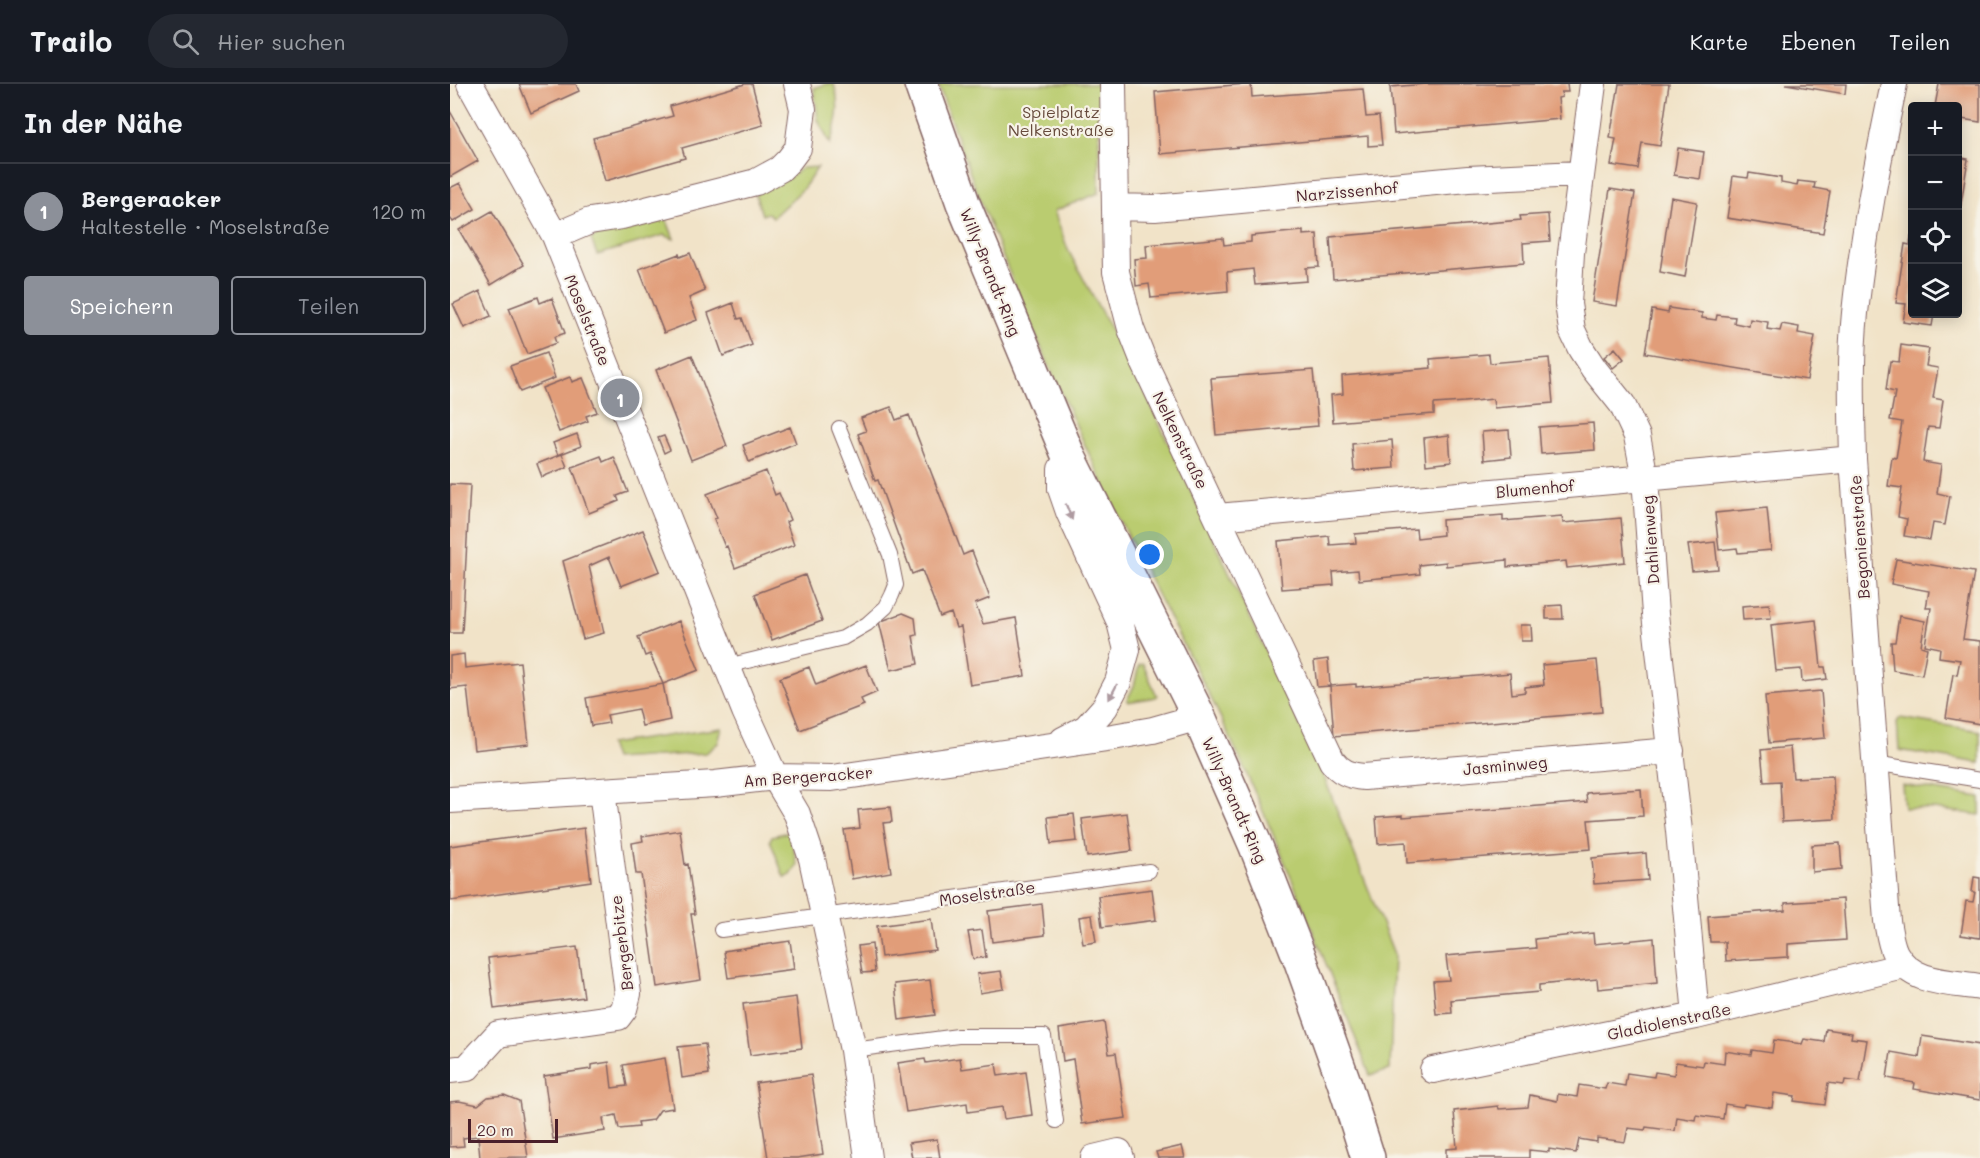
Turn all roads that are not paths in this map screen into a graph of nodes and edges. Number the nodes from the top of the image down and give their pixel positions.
1 (470, 84) edge
2 (797, 84) edge
3 (921, 84) edge
4 (1113, 84) edge
5 (1593, 84) edge
6 (1894, 84) edge
7 (1580, 174) junction
8 (1114, 207) junction
9 (555, 236) junction
10 (839, 428) dead end
11 (1069, 457) junction
12 (1853, 459) junction
13 (1645, 478) junction
14 (1218, 517) junction
15 (727, 666) junction
16 (1199, 717) junction
17 (1046, 748) junction
18 (1671, 751) junction
19 (1875, 763) junction
20 (1342, 771) joint
21 (776, 777) junction
22 (1980, 780) edge
23 (602, 791) junction
24 (450, 800) edge
25 (1149, 871) dead end
26 (825, 915) junction
27 (721, 930) dead end
28 (1914, 972) junction
29 (1980, 987) edge
30 (1696, 1016) junction
31 (853, 1050) junction
32 (450, 1070) edge
33 (1433, 1070) dead end
34 (1056, 1121) dead end
35 (1120, 1155) edge
36 (868, 1158) edge
37 (1094, 1158) edge
38 (1368, 1158) edge

1 - 9 street, Moselstraße
2 - 9 street
3 - 11 main road, Willy-Brandt-Ring
4 - 8 street, Nelkenstraße
5 - 7 street, Dahlienweg
6 - 12 street, Begonienstraße
7 - 8 street, Narzissenhof
7 - 13 street, Dahlienweg
8 - 14 street, Nelkenstraße
9 - 15 street, Moselstraße
10 - 15 lane
11 - 16 main road, Willy-Brandt-Ring
11 -> 17 street
12 - 13 street, Blumenhof
12 - 19 street, Begonienstraße
13 - 14 street, Blumenhof
13 - 18 street, Dahlienweg
14 - 20 street, Nelkenstraße
15 - 21 street, Moselstraße
16 - 17 street, Am Bergeracker
16 - 38 main road, Willy-Brandt-Ring
17 - 21 street, Am Bergeracker
18 - 20 street, Jasminweg
18 - 30 street, Dahlienweg
19 - 22 lane
19 - 28 street, Begonienstraße
21 - 23 street, Am Bergeracker
21 - 26 street, Moselstraße
23 - 24 street, Am Bergeracker
23 - 32 street, Bergerbitze
25 - 26 lane, Moselstraße
26 - 27 lane
26 - 31 street, Moselstraße
28 - 29 street, Gladiolenstraße
28 - 30 street, Gladiolenstraße
30 - 33 street, Gladiolenstraße
31 - 34 lane
31 - 36 street, Moselstraße
35 - 37 street

